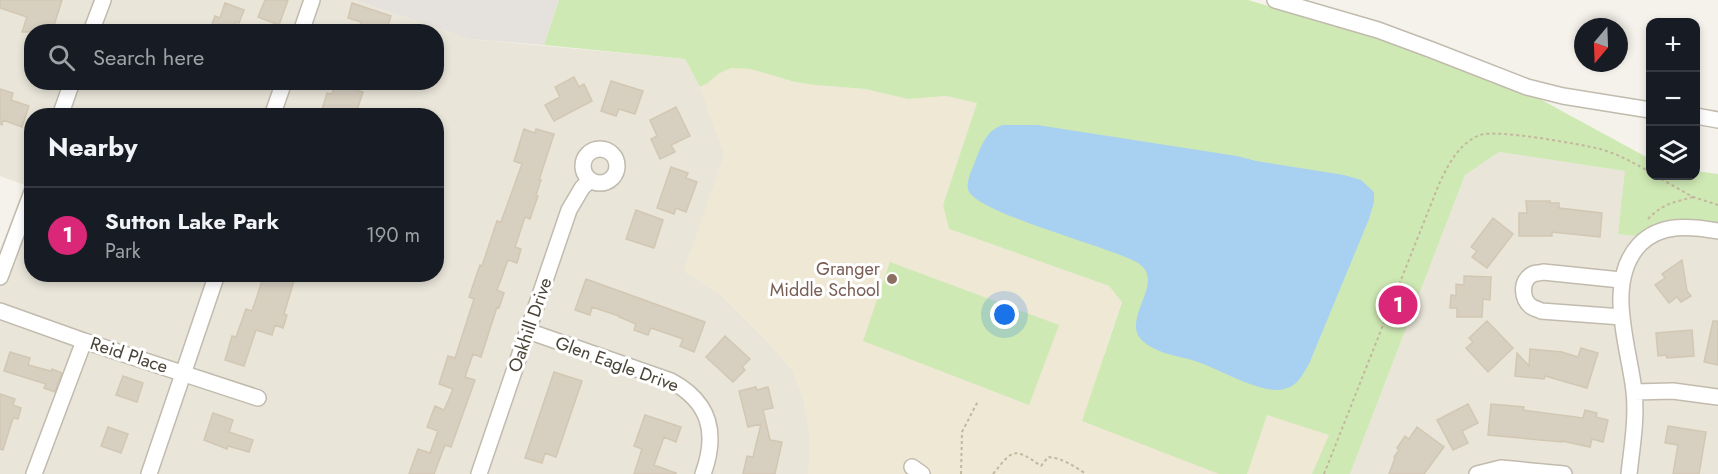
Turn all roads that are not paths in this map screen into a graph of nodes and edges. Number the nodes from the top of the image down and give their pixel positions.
1 (102, 0) edge
2 (312, 0) edge
3 (1275, 0) edge
4 (94, 24) edge
5 (304, 24) edge
6 (69, 90) edge
7 (281, 90) edge
8 (63, 108) edge
9 (275, 108) edge
10 (1646, 109) edge
11 (1700, 117) edge
12 (1718, 120) edge
13 (590, 180) dead end
14 (24, 213) edge
15 (1718, 231) edge
16 (0, 277) edge
17 (1621, 280) junction
18 (214, 282) edge
19 (0, 311) edge
20 (1622, 317) junction
21 (528, 331) junction
22 (84, 341) junction
23 (183, 373) junction
24 (1634, 392) junction
25 (1718, 397) edge
26 (258, 398) dead end
27 (34, 474) edge
28 (149, 474) edge
29 (479, 474) edge
30 (703, 474) edge
31 (1477, 474) edge
32 (1564, 474) edge
33 (1629, 474) edge

1 - 4 street
2 - 5 street
3 - 10 street
6 - 8 street
7 - 9 street
11 - 12 street
13 - 21 street, Oakhill Drive
14 - 16 street
15 - 17 street
17 - 20 street
17 - 20 street
18 - 23 street
19 - 22 street, Reid Place
20 - 24 street
21 - 29 street, Oakhill Drive
21 - 30 street, Glen Eagle Drive
22 - 23 street, Reid Place
22 - 27 street
23 - 26 street, Reid Place
23 - 28 street
24 - 25 street
24 - 33 street
31 - 32 street

